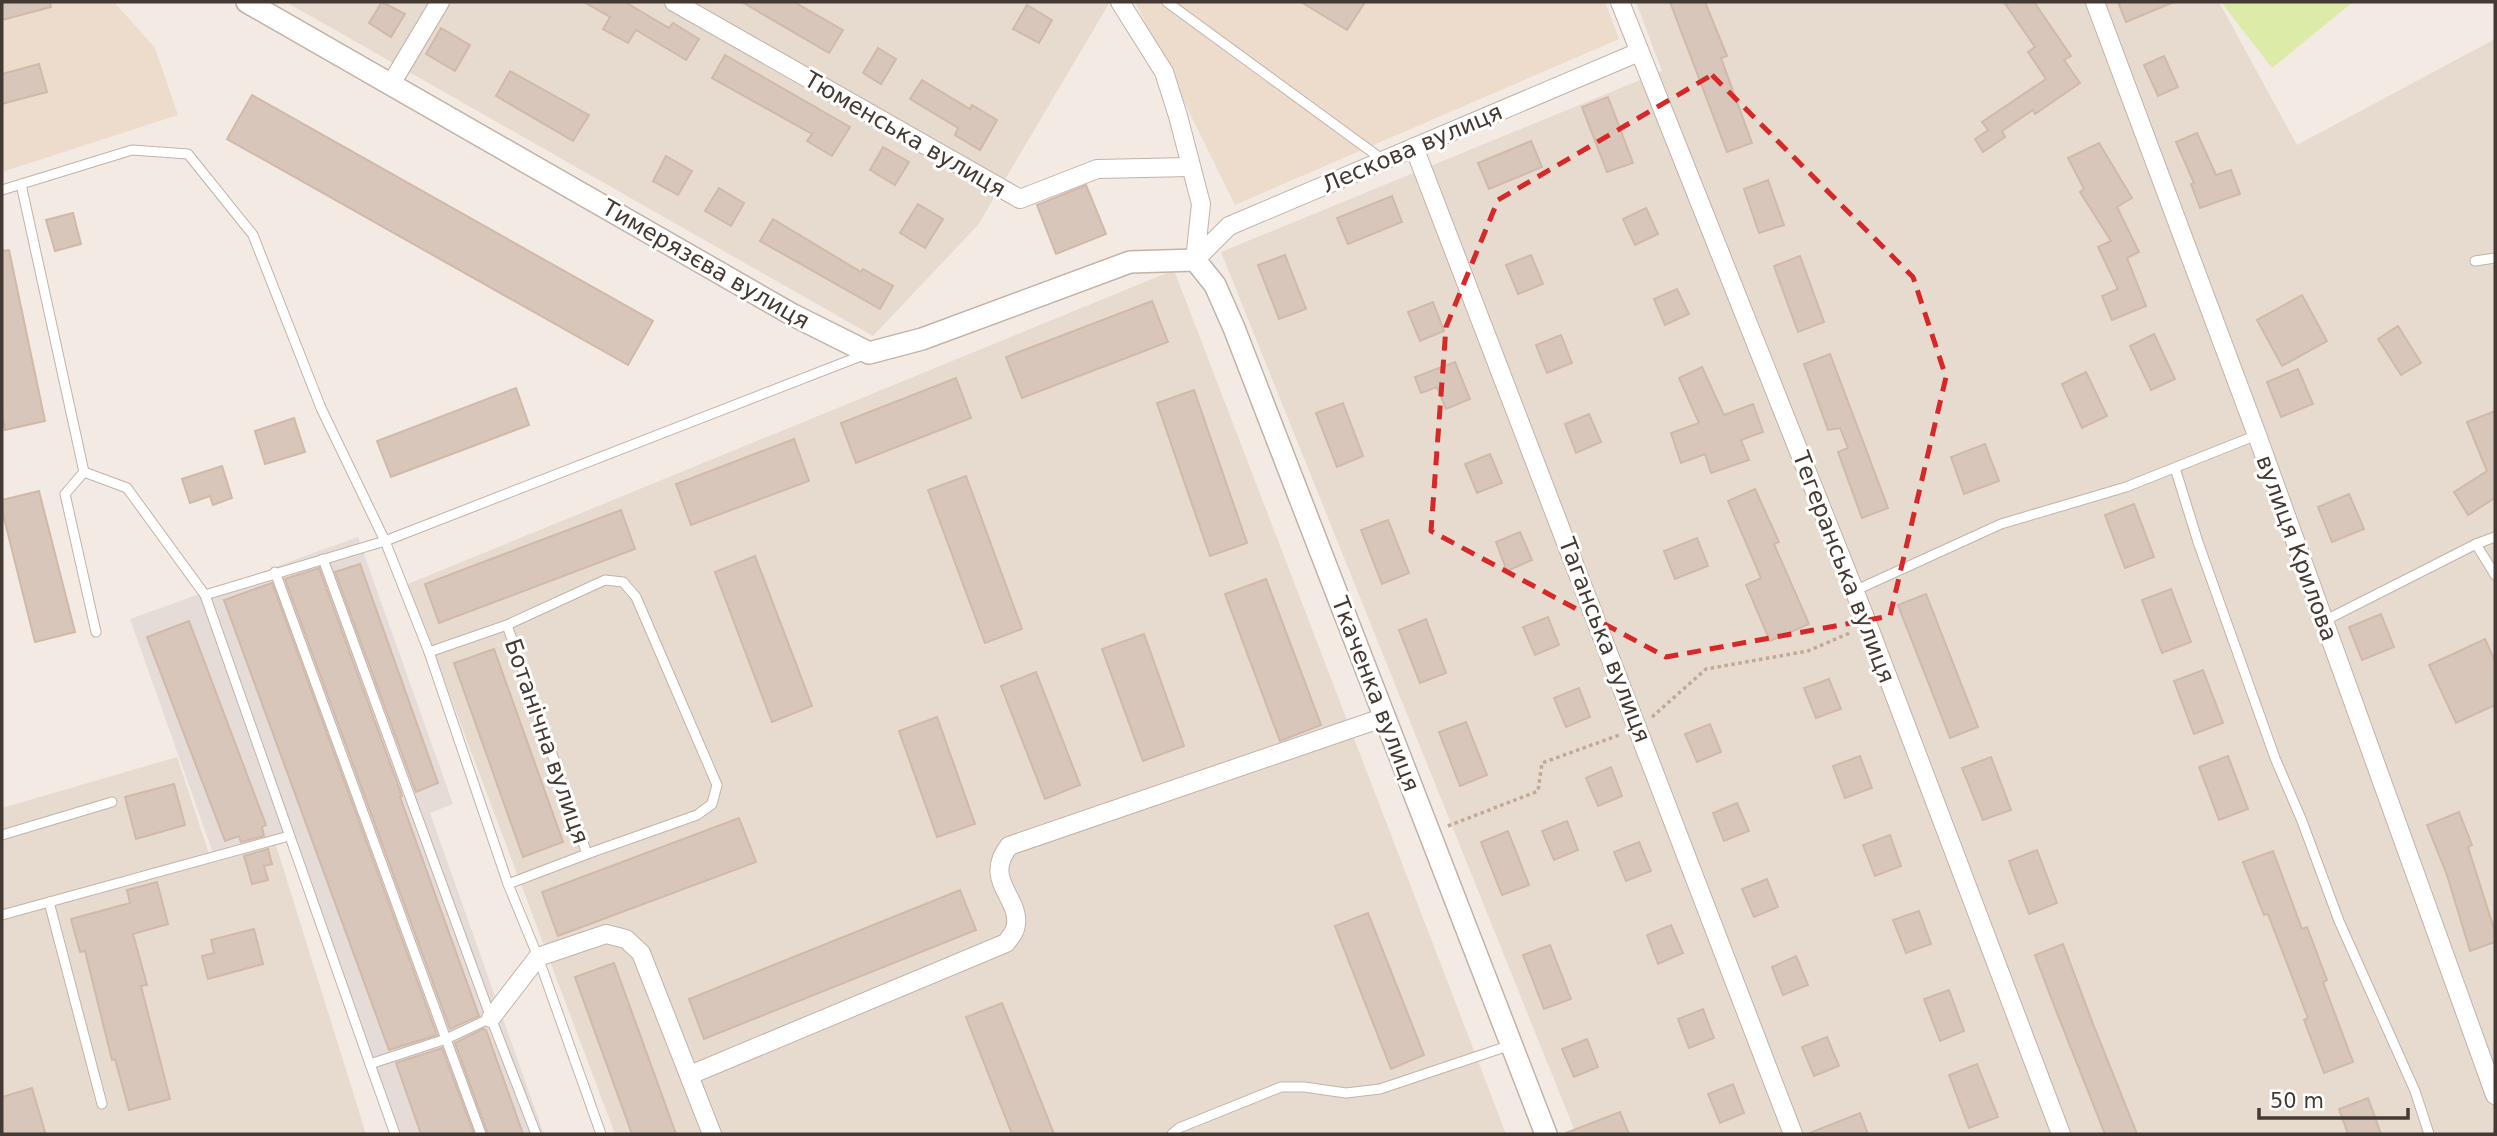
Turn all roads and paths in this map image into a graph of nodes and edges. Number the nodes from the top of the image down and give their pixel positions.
1 (247, 2) edge
2 (440, 2) edge
3 (674, 2) edge
4 (1119, 2) edge
5 (1167, 2) edge
6 (1620, 2) edge
7 (2095, 2) edge
8 (1639, 52) junction
9 (391, 84) junction
10 (1414, 147) junction
11 (1384, 161) junction
12 (1190, 167) junction
13 (21, 184) junction
14 (2, 190) edge
15 (2495, 258) edge
16 (1195, 260) junction
17 (2475, 261) dead end
18 (869, 353) junction
19 (2257, 435) junction
20 (2175, 468) junction
21 (84, 472) junction
22 (2495, 537) edge
23 (385, 541) junction
24 (2476, 544) junction
25 (323, 559) junction
26 (275, 572) junction
27 (2495, 575) edge
28 (1854, 591) junction
29 (205, 594) junction
30 (2324, 621) junction
31 (507, 625) junction
32 (1868, 625) junction
33 (96, 632) dead end
34 (429, 652) junction
35 (1385, 717) junction
36 (1639, 729) junction
37 (112, 802) dead end
38 (1430, 833) junction
39 (2, 835) edge
40 (289, 836) junction
41 (587, 854) junction
42 (508, 884) junction
43 (49, 902) junction
44 (2, 915) edge
45 (538, 957) junction
46 (491, 1018) junction
47 (446, 1039) junction
48 (1511, 1045) junction
49 (370, 1064) junction
50 (690, 1075) junction
51 (2495, 1096) edge
52 (102, 1104) dead end
53 (395, 1134) edge
54 (481, 1134) edge
55 (536, 1134) edge
56 (601, 1134) edge
57 (712, 1134) edge
58 (1172, 1134) edge
59 (1546, 1134) edge
60 (1793, 1134) edge
61 (2061, 1134) edge
62 (2429, 1134) edge

1 - 9 street, Тимерязєва вулиця
2 - 9 street
3 - 12 street, Тюменська вулиця
4 - 12 street
5 - 11 lane
6 - 8 street, Тегеранська вулиця
7 - 19 street, вулиця Крилова
8 - 10 street, Лескова вулиця
8 - 28 street, Тегеранська вулиця
9 - 18 street, Тимерязєва вулиця
10 - 11 street, Лескова вулиця
10 - 36 street, Таганська вулиця
11 - 16 street, Лескова вулиця
12 - 16 street
13 - 14 lane
13 - 21 lane
13 - 23 lane
15 - 17 lane
16 - 18 street
16 - 35 street, Ткаченка вулиця
18 - 23 lane
19 - 20 lane
19 - 30 street, вулиця Крилова
20 - 28 lane
20 - 62 lane
21 - 29 lane
21 - 33 lane
22 - 24 lane
23 - 25 lane
23 - 34 lane
24 - 27 lane
24 - 30 lane
25 - 26 lane
25 - 46 lane
26 - 29 lane
26 - 47 lane
28 - 32 street, Тегеранська вулиця
29 - 40 lane
30 - 51 street, вулиця Крилова
31 - 34 lane, Ботанічна вулиця
31 - 41 lane, Ботанічна вулиця
31 - 41 lane
32 - 36 path
32 - 61 street, Тегеранська вулиця
34 - 42 lane
35 - 38 street, Ткаченка вулиця
35 - 50 street
36 - 38 path
36 - 60 street, Таганська вулиця
37 - 39 lane
38 - 48 street, Ткаченка вулиця
40 - 43 lane
40 - 49 lane
41 - 42 lane, Ботанічна вулиця
42 - 45 lane
43 - 44 lane
43 - 52 lane
45 - 46 street
45 - 50 street
45 - 56 lane
46 - 47 lane
46 - 55 lane
47 - 49 lane
47 - 54 lane
48 - 58 lane
48 - 59 street, Ткаченка вулиця
49 - 53 lane
50 - 57 street

